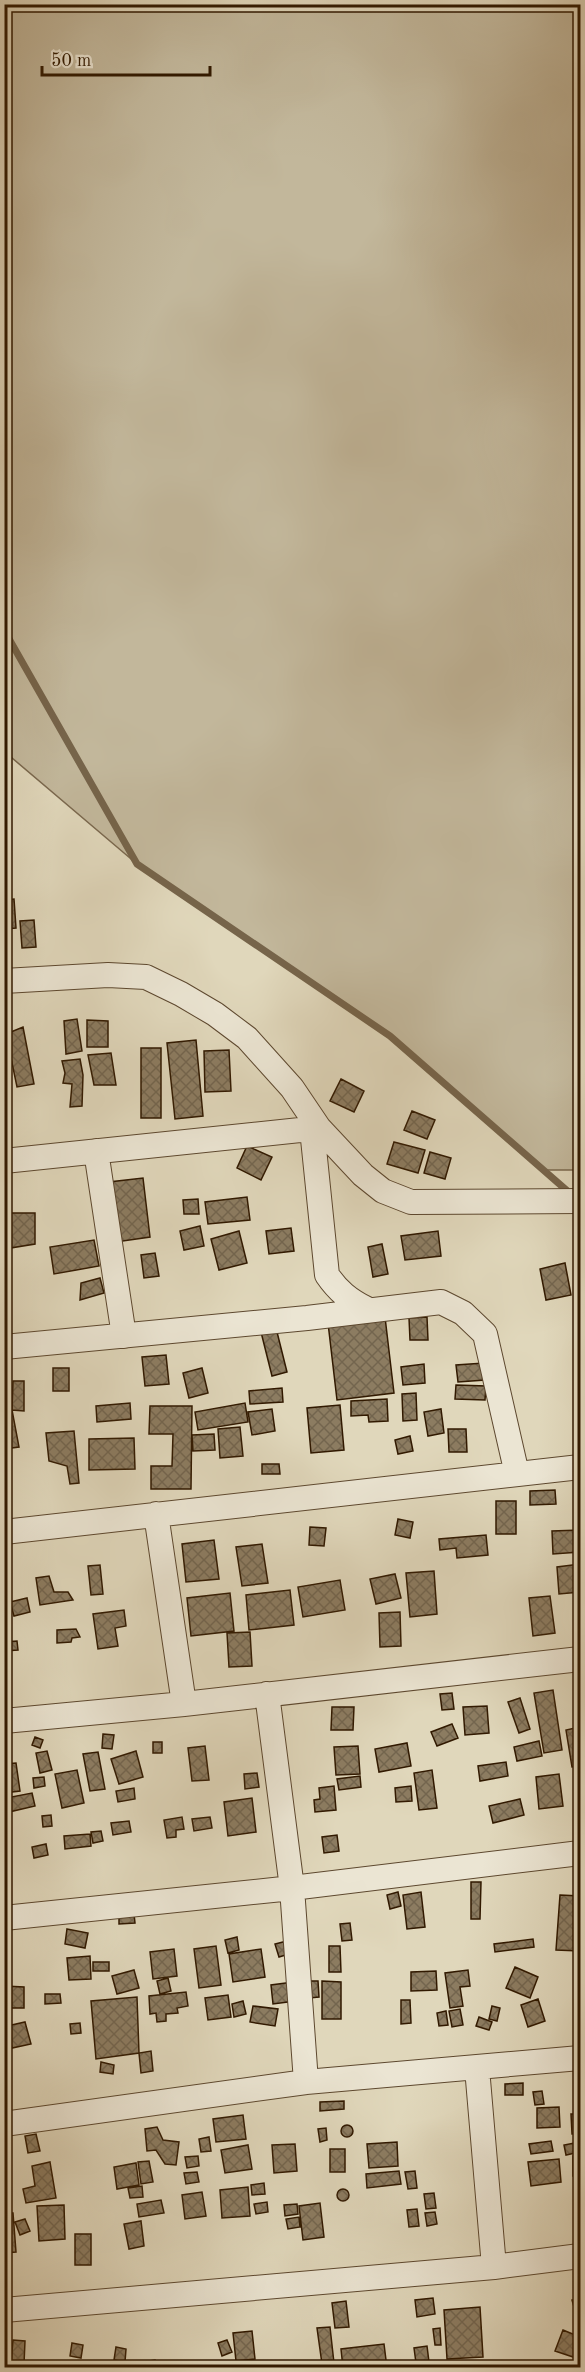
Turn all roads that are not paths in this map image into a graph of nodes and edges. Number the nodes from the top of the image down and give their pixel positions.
1 (4, 981) edge
2 (316, 1129) junction
3 (96, 1151) junction
4 (4, 1161) edge
5 (580, 1201) edge
6 (367, 1309) junction
7 (124, 1336) junction
8 (4, 1347) edge
9 (580, 1467) edge
10 (517, 1474) junction
11 (156, 1514) junction
12 (4, 1532) edge
13 (580, 1659) edge
14 (267, 1694) junction
15 (184, 1704) junction
16 (4, 1720) edge
17 (580, 1853) edge
18 (292, 1888) junction
19 (4, 1918) edge
20 (580, 2058) edge
21 (477, 2068) junction
22 (306, 2082) junction
23 (4, 2124) edge
24 (580, 2256) edge
25 (494, 2267) junction
26 (4, 2310) edge

1 - 2 street
2 - 3 street
2 - 5 street
2 - 6 street
3 - 4 street
3 - 7 street
6 - 7 street
6 - 10 street
7 - 8 street
9 - 10 street
10 - 11 street
11 - 12 street
11 - 15 street
13 - 14 street
14 - 15 street
14 - 18 street
15 - 16 street
17 - 18 street
18 - 19 street
18 - 22 street
20 - 21 street
21 - 22 street
21 - 25 street
22 - 23 street
24 - 25 street
25 - 26 street

